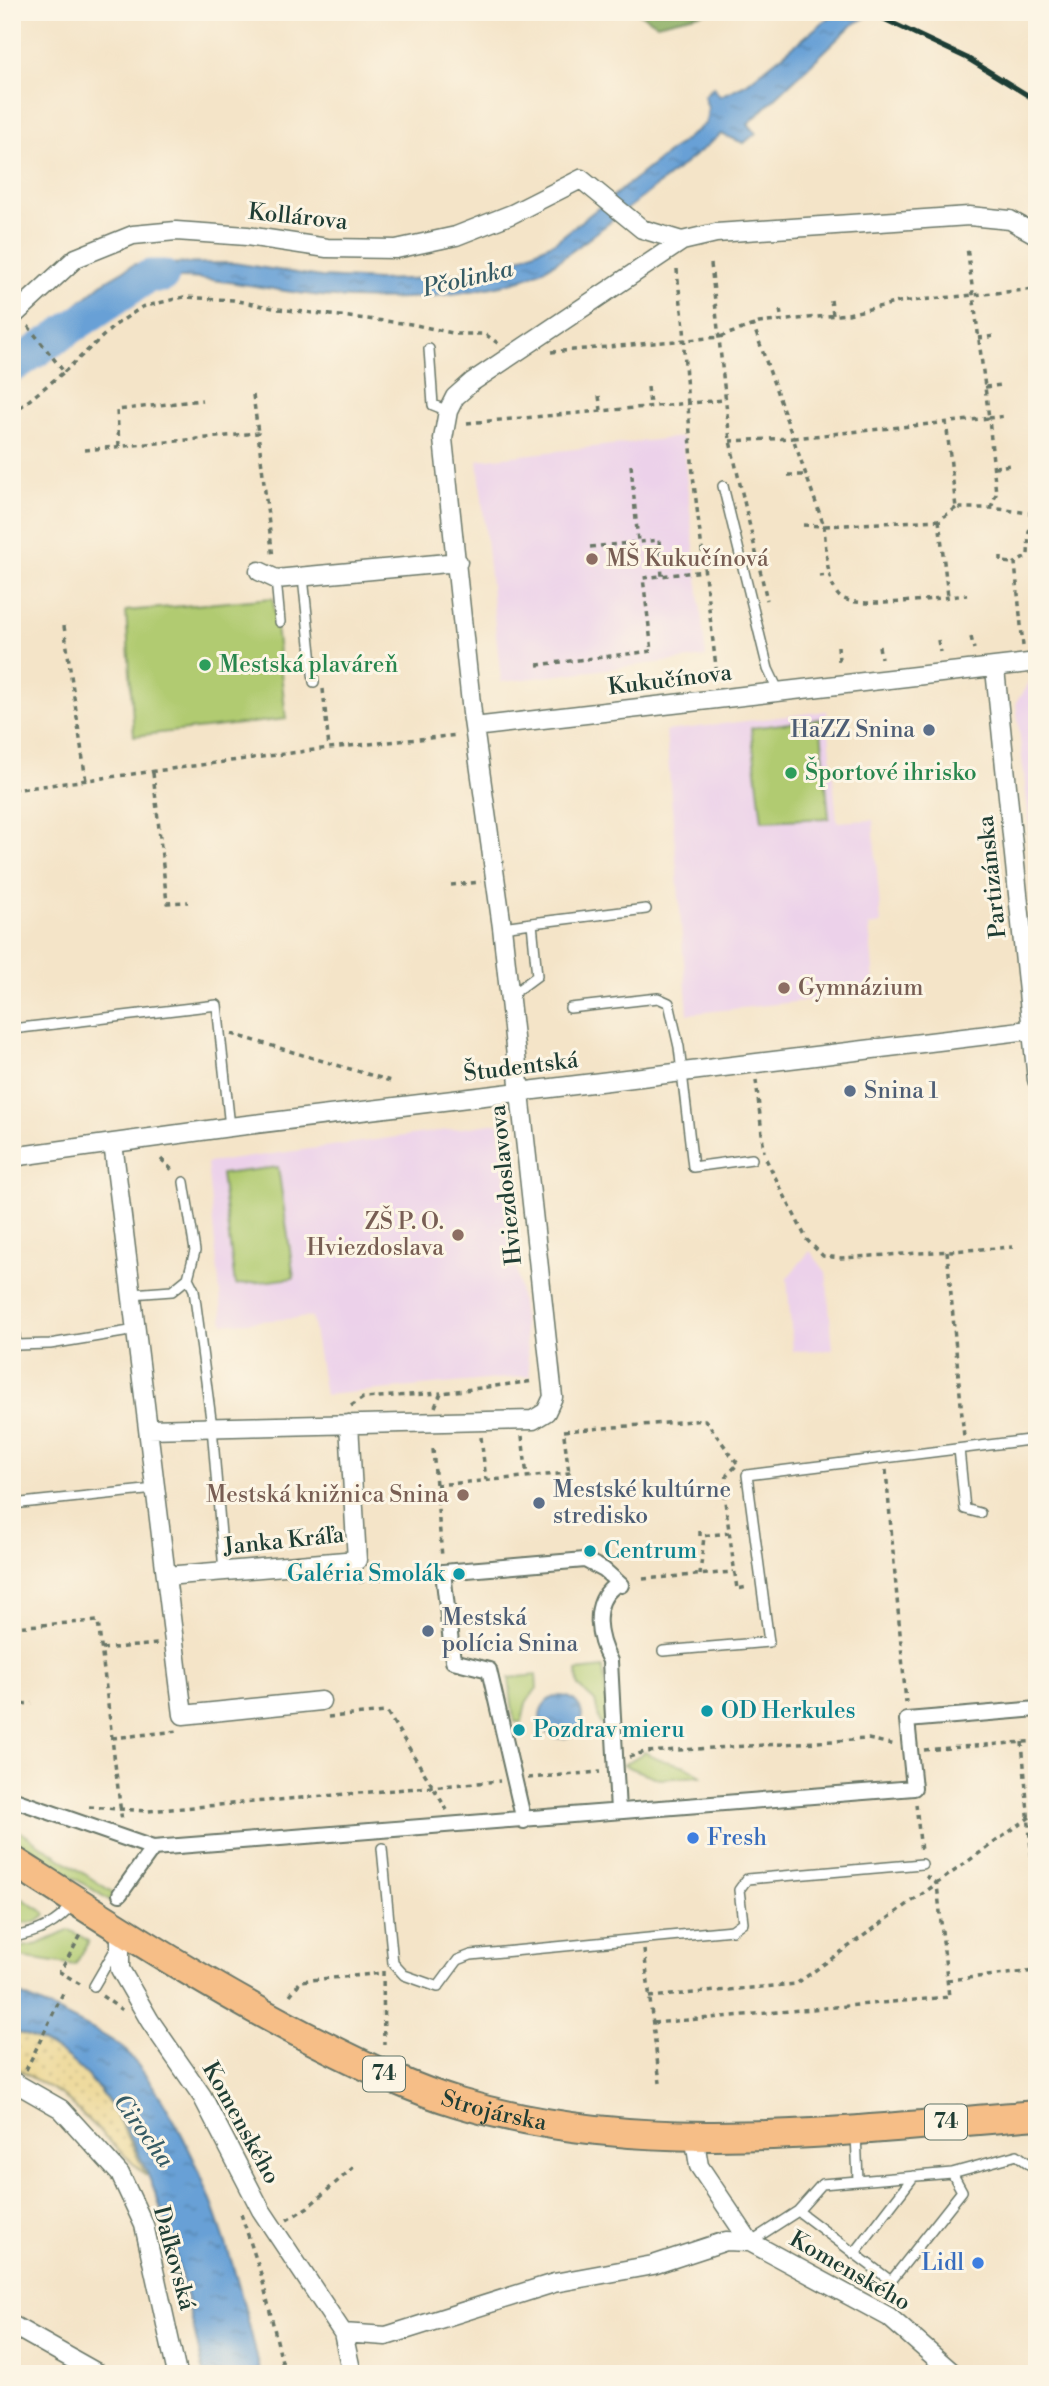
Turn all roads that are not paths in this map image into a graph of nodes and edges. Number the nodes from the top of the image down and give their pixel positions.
1 (1037, 235) edge
2 (682, 241) junction
3 (20, 321) edge
4 (429, 349) dead end
5 (448, 411) junction
6 (723, 486) dead end
7 (458, 562) junction
8 (259, 571) dead end
9 (303, 577) junction
10 (276, 579) junction
11 (280, 622) dead end
12 (1030, 657) edge
13 (995, 669) junction
14 (314, 682) dead end
15 (779, 692) junction
16 (475, 730) junction
17 (646, 909) dead end
18 (532, 923) junction
19 (502, 927) junction
20 (510, 996) junction
21 (570, 1008) dead end
22 (12, 1029) edge
23 (1034, 1030) edge
24 (682, 1072) junction
25 (1037, 1080) edge
26 (520, 1091) junction
27 (230, 1127) junction
28 (113, 1143) junction
29 (12, 1157) edge
30 (752, 1159) dead end
31 (184, 1182) road end
32 (188, 1278) junction
33 (132, 1294) junction
34 (12, 1312) edge
35 (136, 1330) junction
36 (348, 1416) junction
37 (212, 1427) junction
38 (148, 1429) junction
39 (1037, 1439) edge
40 (962, 1445) junction
41 (155, 1489) junction
42 (12, 1504) edge
43 (980, 1513) dead end
44 (224, 1571) junction
45 (166, 1576) junction
46 (663, 1651) dead end
47 (1037, 1709) edge
48 (320, 1710) road end
49 (12, 1798) edge
50 (618, 1811) junction
51 (524, 1821) junction
52 (382, 1848) dead end
53 (153, 1849) junction
54 (12, 1860) edge
55 (922, 1864) road end
56 (120, 1894) dead end
57 (75, 1900) junction
58 (120, 1934) junction
59 (12, 1937) edge
60 (94, 1989) road end
61 (12, 2081) edge
62 (1037, 2115) edge
63 (855, 2129) junction
64 (694, 2136) junction
65 (1037, 2170) edge
66 (951, 2173) junction
67 (914, 2176) junction
68 (858, 2180) junction
69 (798, 2211) junction
70 (750, 2242) junction
71 (854, 2255) junction
72 (12, 2325) edge
73 (342, 2333) junction
74 (99, 2374) edge
75 (177, 2374) edge
76 (352, 2374) edge
77 (954, 2374) edge

1 - 2 street
2 - 3 street, Kollárova
2 - 5 street
4 - 5 lane
5 - 7 street
6 - 15 lane
7 - 9 street
7 - 16 street
8 - 10 street
9 - 10 street
9 - 14 lane
10 - 11 lane
12 - 13 street, Kukučínova
13 - 15 street, Kukučínova
13 - 23 street, Partizánska
15 - 16 street, Kukučínova
16 - 19 street, Hviezdoslavova
17 - 18 lane
18 - 19 lane
18 - 20 lane
19 - 20 street, Hviezdoslavova
20 - 26 street, Hviezdoslavova
21 - 24 lane
22 - 27 lane
23 - 24 street, Študentská
23 - 25 street, Partizánska
24 - 26 street, Študentská
24 - 30 lane
26 - 27 street, Študentská
26 - 36 street, Hviezdoslavova
27 - 28 street, Študentská
28 - 29 street, Študentská
28 - 33 street
31 - 32 lane
32 - 33 lane
32 - 37 lane
33 - 35 street
34 - 35 lane
35 - 38 street
36 - 37 street
36 - 44 street, Janka Kráľa
37 - 38 street
37 - 44 lane
38 - 41 street
39 - 40 lane
40 - 43 lane
40 - 46 lane
41 - 42 lane
41 - 45 street
44 - 45 street, Janka Kráľa
45 - 48 street
47 - 50 street
49 - 53 street
50 - 51 street
50 - 51 street
51 - 53 street
52 - 55 lane
53 - 56 street
54 - 57 main road, Strojárska / 74
57 - 58 main road, Strojárska / 74
57 - 59 lane
58 - 60 lane
58 - 64 main road, Strojárska / 74
58 - 73 street, Komenského
61 - 75 street, Daľkovská
62 - 63 main road, Strojárska / 74
63 - 64 main road, Strojárska / 74
63 - 68 lane
64 - 70 street, Komenského
65 - 66 lane
66 - 67 lane
66 - 71 lane
67 - 68 lane
67 - 71 lane
68 - 69 lane
69 - 70 lane
69 - 71 lane
70 - 73 street
70 - 77 street, Komenského
72 - 74 street
73 - 76 street, Komenského

